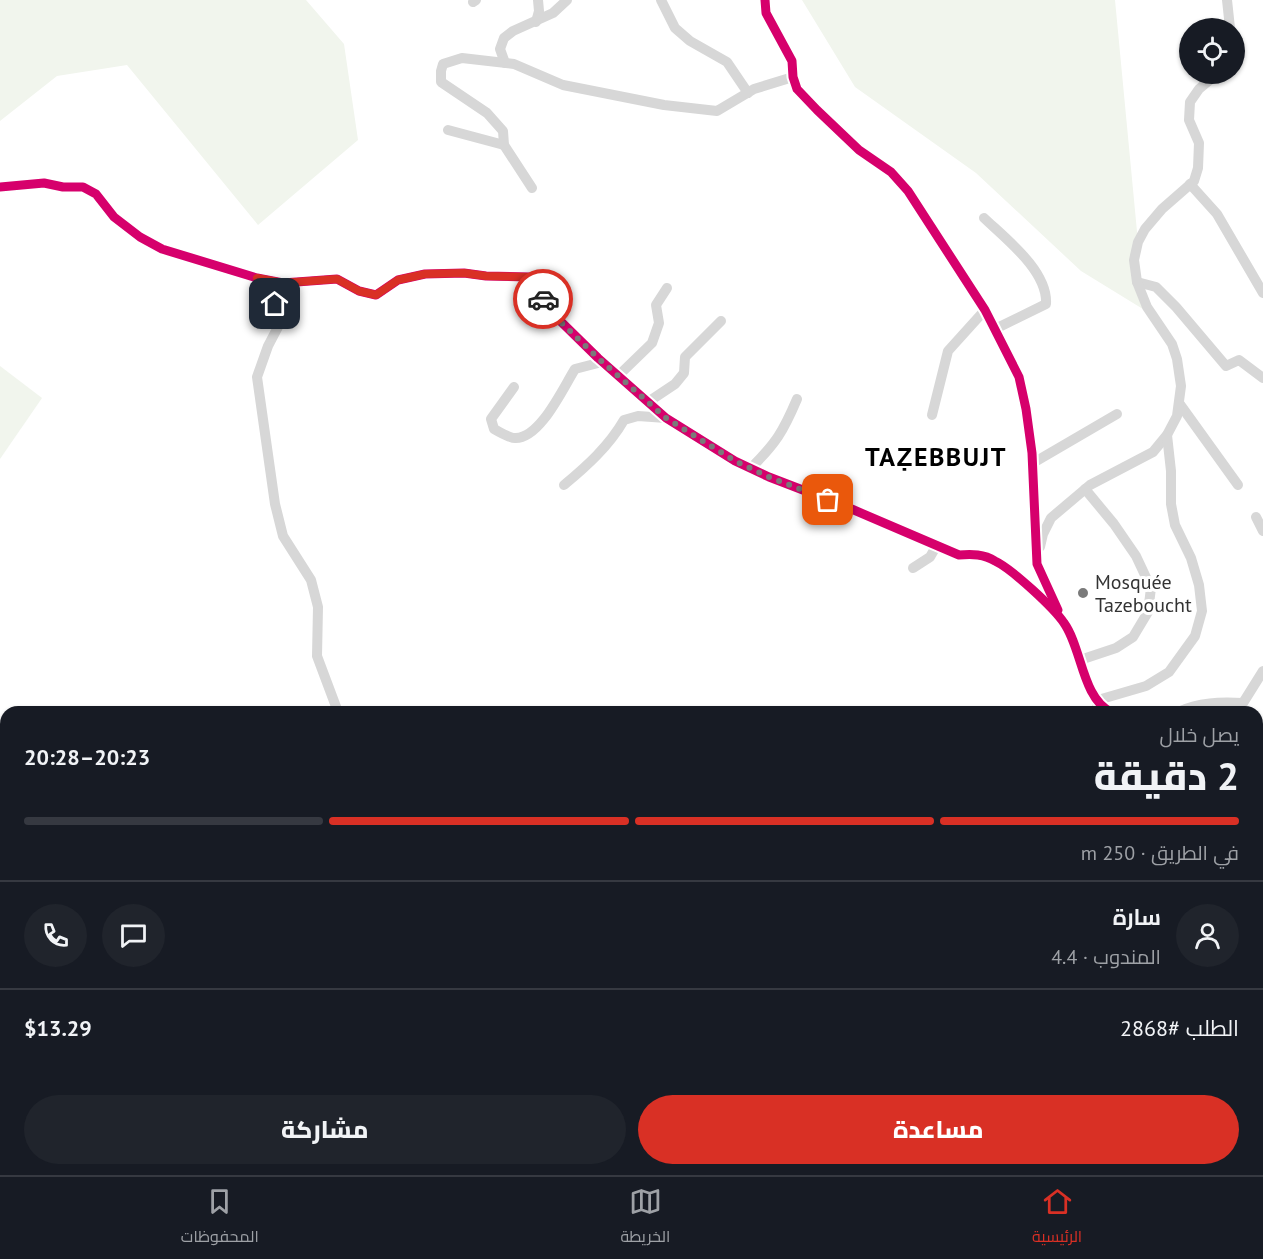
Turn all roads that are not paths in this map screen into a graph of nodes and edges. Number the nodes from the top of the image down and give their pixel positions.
1 (538, 0) edge
2 (567, 0) edge
3 (661, 0) edge
4 (765, 0) edge
5 (1227, 0) edge
6 (1229, 18) edge
7 (536, 22) junction
8 (505, 63) junction
9 (793, 77) junction
10 (1205, 84) edge
11 (748, 93) junction
12 (448, 130) dead end
13 (504, 145) junction
14 (1190, 184) junction
15 (0, 187) edge
16 (532, 188) dead end
17 (984, 218) dead end
18 (257, 278) junction
19 (1137, 282) junction
20 (667, 288) dead end
21 (1263, 293) edge
22 (985, 310) junction
23 (721, 321) dead end
24 (995, 329) junction
25 (602, 362) junction
26 (618, 376) junction
27 (1263, 378) edge
28 (514, 387) dead end
29 (797, 399) dead end
30 (648, 402) junction
31 (1179, 403) junction
32 (1117, 414) dead end
33 (932, 415) dead end
34 (666, 418) junction
35 (1167, 435) junction
36 (1033, 463) junction
37 (751, 468) junction
38 (564, 485) dead end
39 (1238, 485) dead end
40 (1085, 489) junction
41 (1256, 518) dead end
42 (1263, 531) edge
43 (937, 544) junction
44 (1037, 564) junction
45 (913, 568) dead end
46 (1064, 623) junction
47 (1080, 660) junction
48 (1263, 672) edge
49 (1098, 700) junction
50 (336, 706) edge
51 (1098, 706) edge
52 (1103, 706) edge
53 (1194, 706) edge

1 - 7 street
2 - 7 street
3 - 11 street
4 - 9 street
5 - 6 street
7 - 8 street
8 - 11 street
8 - 13 street
9 - 11 street
9 - 22 street
10 - 14 street
12 - 13 street
13 - 16 street
14 - 19 street
14 - 21 street
15 - 18 street
17 - 24 street
18 - 25 street
18 - 50 street
19 - 27 street
19 - 31 street
20 - 26 street
22 - 24 street
22 - 33 street
23 - 30 street
24 - 36 street
25 - 26 street
25 - 28 street
26 - 30 street
29 - 37 street
30 - 34 street
31 - 35 street
31 - 39 street
32 - 36 street
34 - 37 street
34 - 38 street
35 - 40 street
35 - 49 street
36 - 44 street
37 - 43 street
40 - 44 street
40 - 47 street
41 - 42 street
43 - 45 street
43 - 46 street
44 - 46 street
46 - 47 street
47 - 49 street
48 - 53 street
49 - 51 street
49 - 52 street

